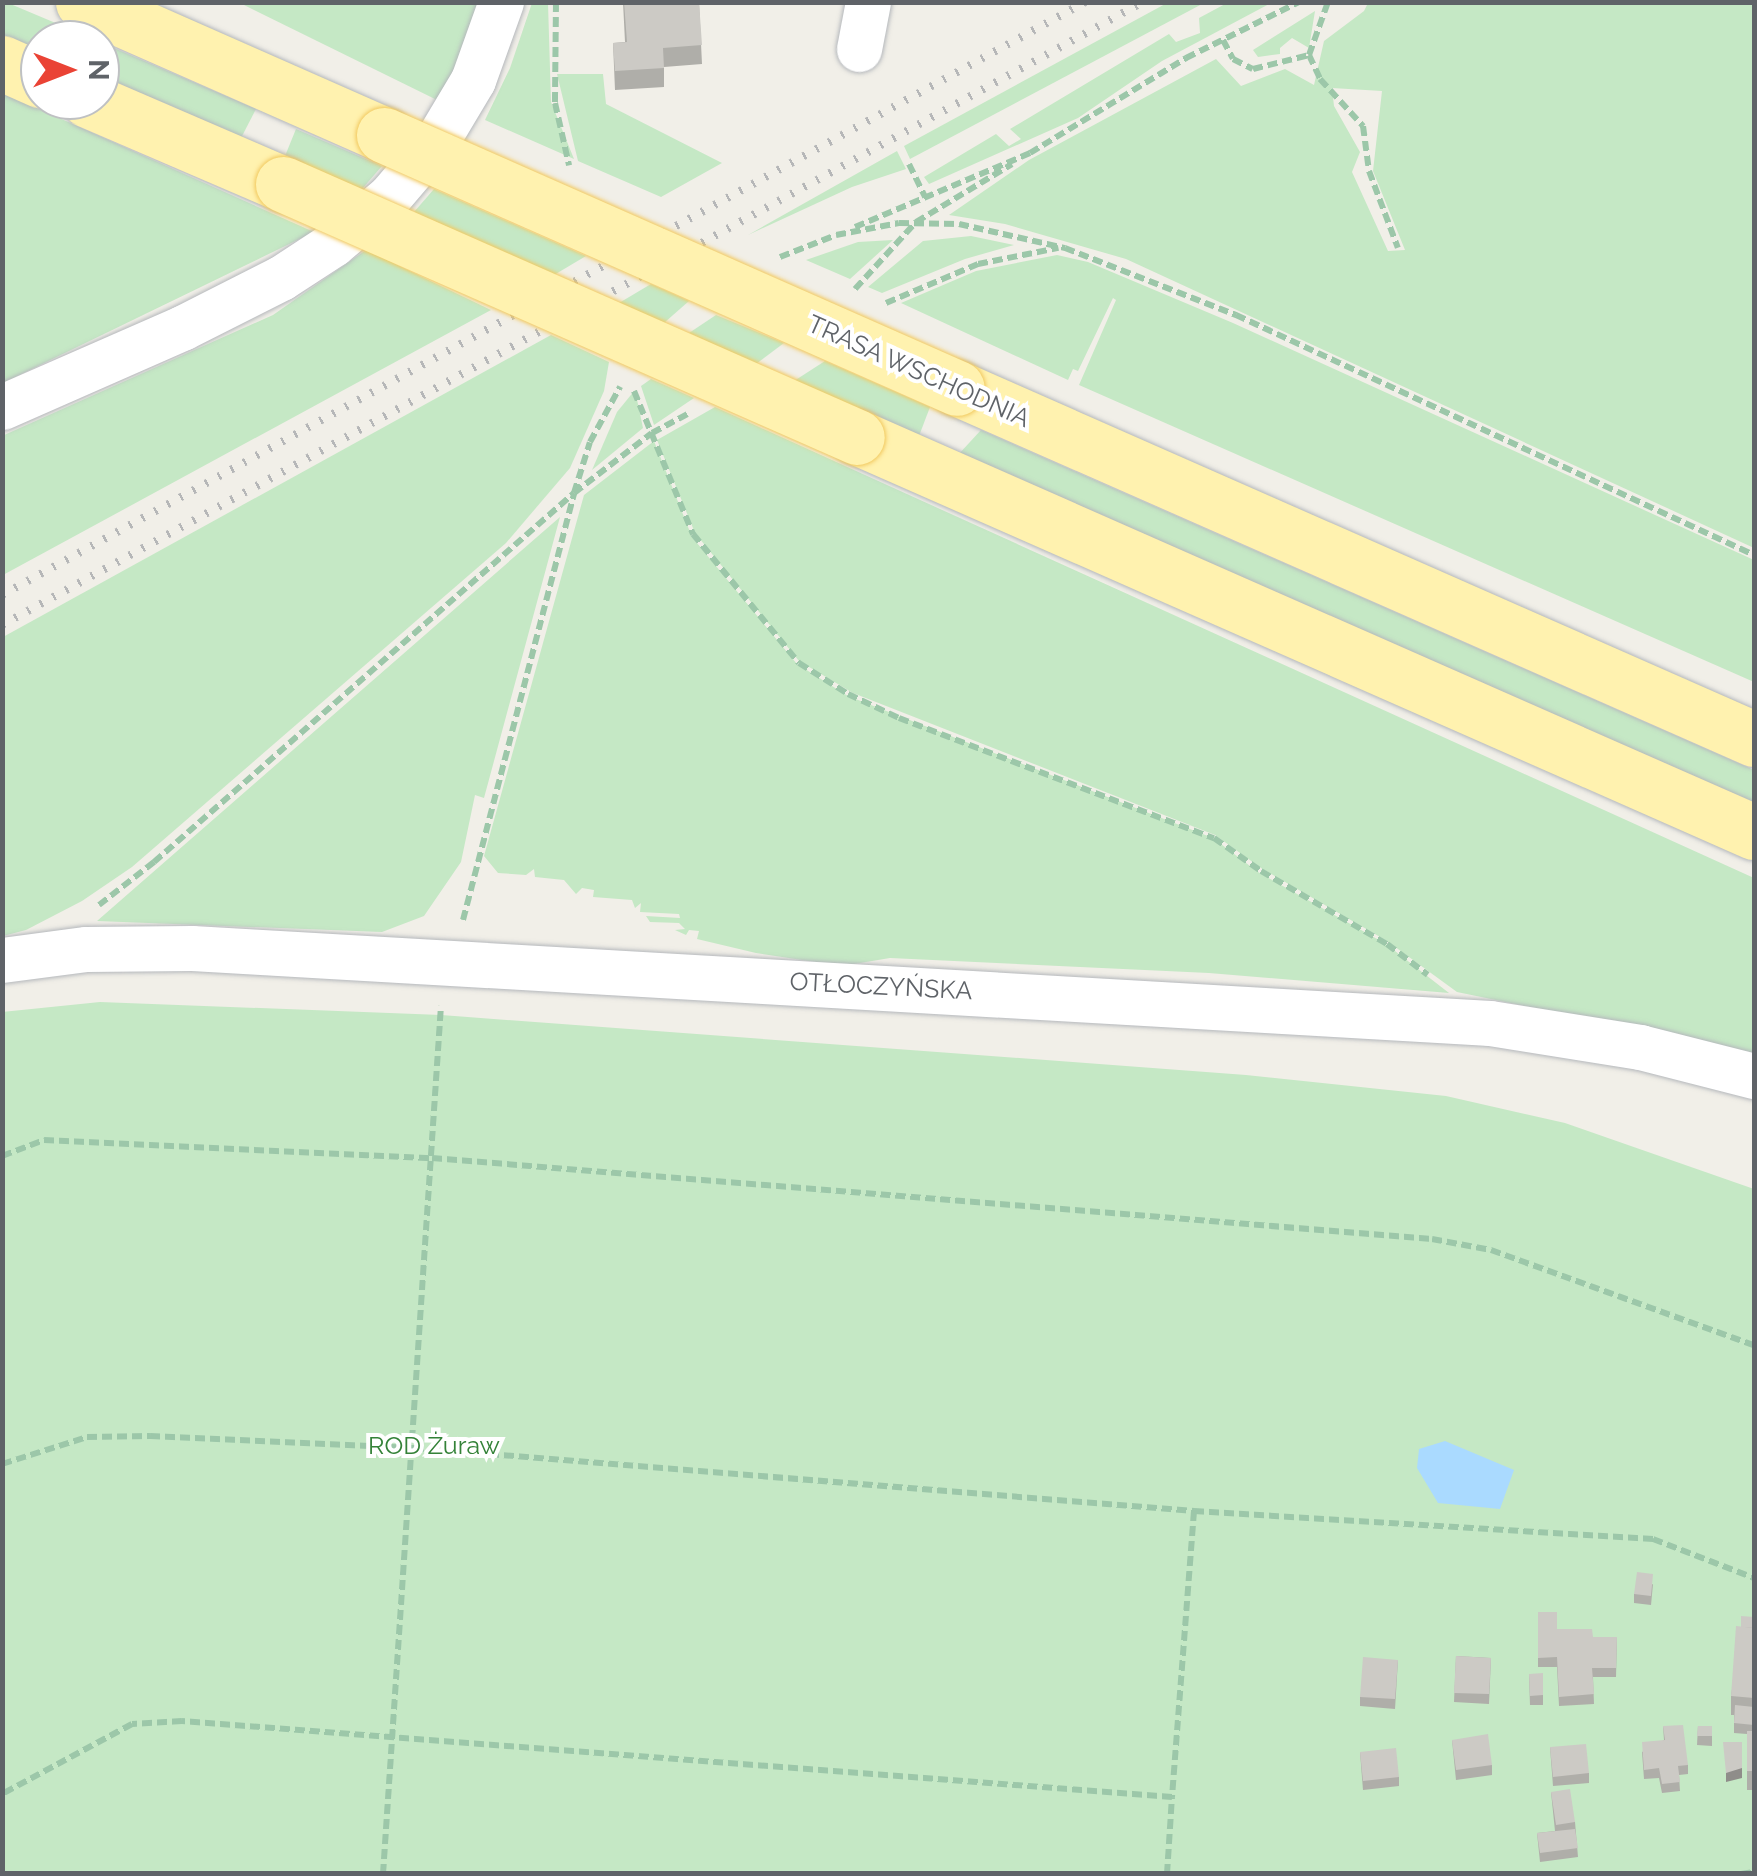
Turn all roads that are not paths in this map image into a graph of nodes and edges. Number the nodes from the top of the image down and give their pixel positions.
1 (83, 2) edge
2 (501, 2) edge
3 (868, 2) edge
4 (859, 49) dead end
5 (120, 114) edge
6 (2, 408) edge
7 (1754, 739) edge
8 (1754, 832) edge
9 (2, 960) edge
10 (1754, 1076) edge

1 - 7 main road, TRASA WSCHODNIA, bridge
2 - 6 street
3 - 4 street
5 - 8 main road, bridge
9 - 10 street, OTŁOCZYŃSKA

